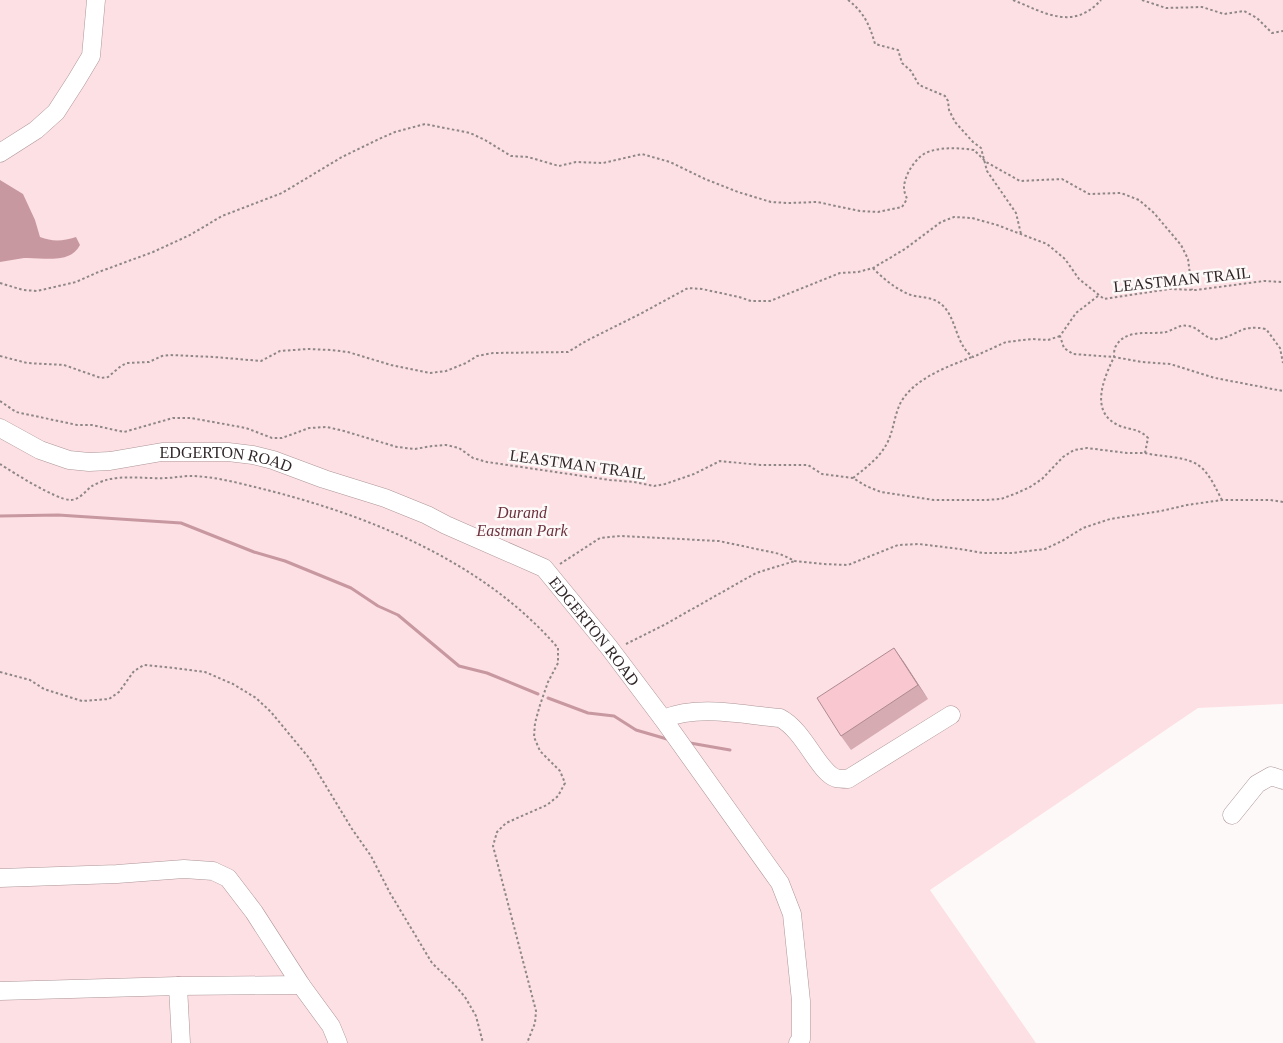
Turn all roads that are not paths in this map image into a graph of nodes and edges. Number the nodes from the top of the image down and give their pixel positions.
1 (96, 0) edge
2 (0, 154) edge
3 (0, 428) edge
4 (951, 715) dead end
5 (664, 719) junction
6 (1283, 780) edge
7 (1232, 815) dead end
8 (0, 878) edge
9 (301, 985) junction
10 (178, 986) junction
11 (0, 990) edge
12 (181, 1043) edge
13 (338, 1043) edge
14 (798, 1043) edge

1 - 2 street
3 - 5 street, EDGERTON ROAD
4 - 5 street
5 - 14 street, EDGERTON ROAD
6 - 7 street
8 - 9 street
9 - 10 street
9 - 13 street
10 - 11 street
10 - 12 street

